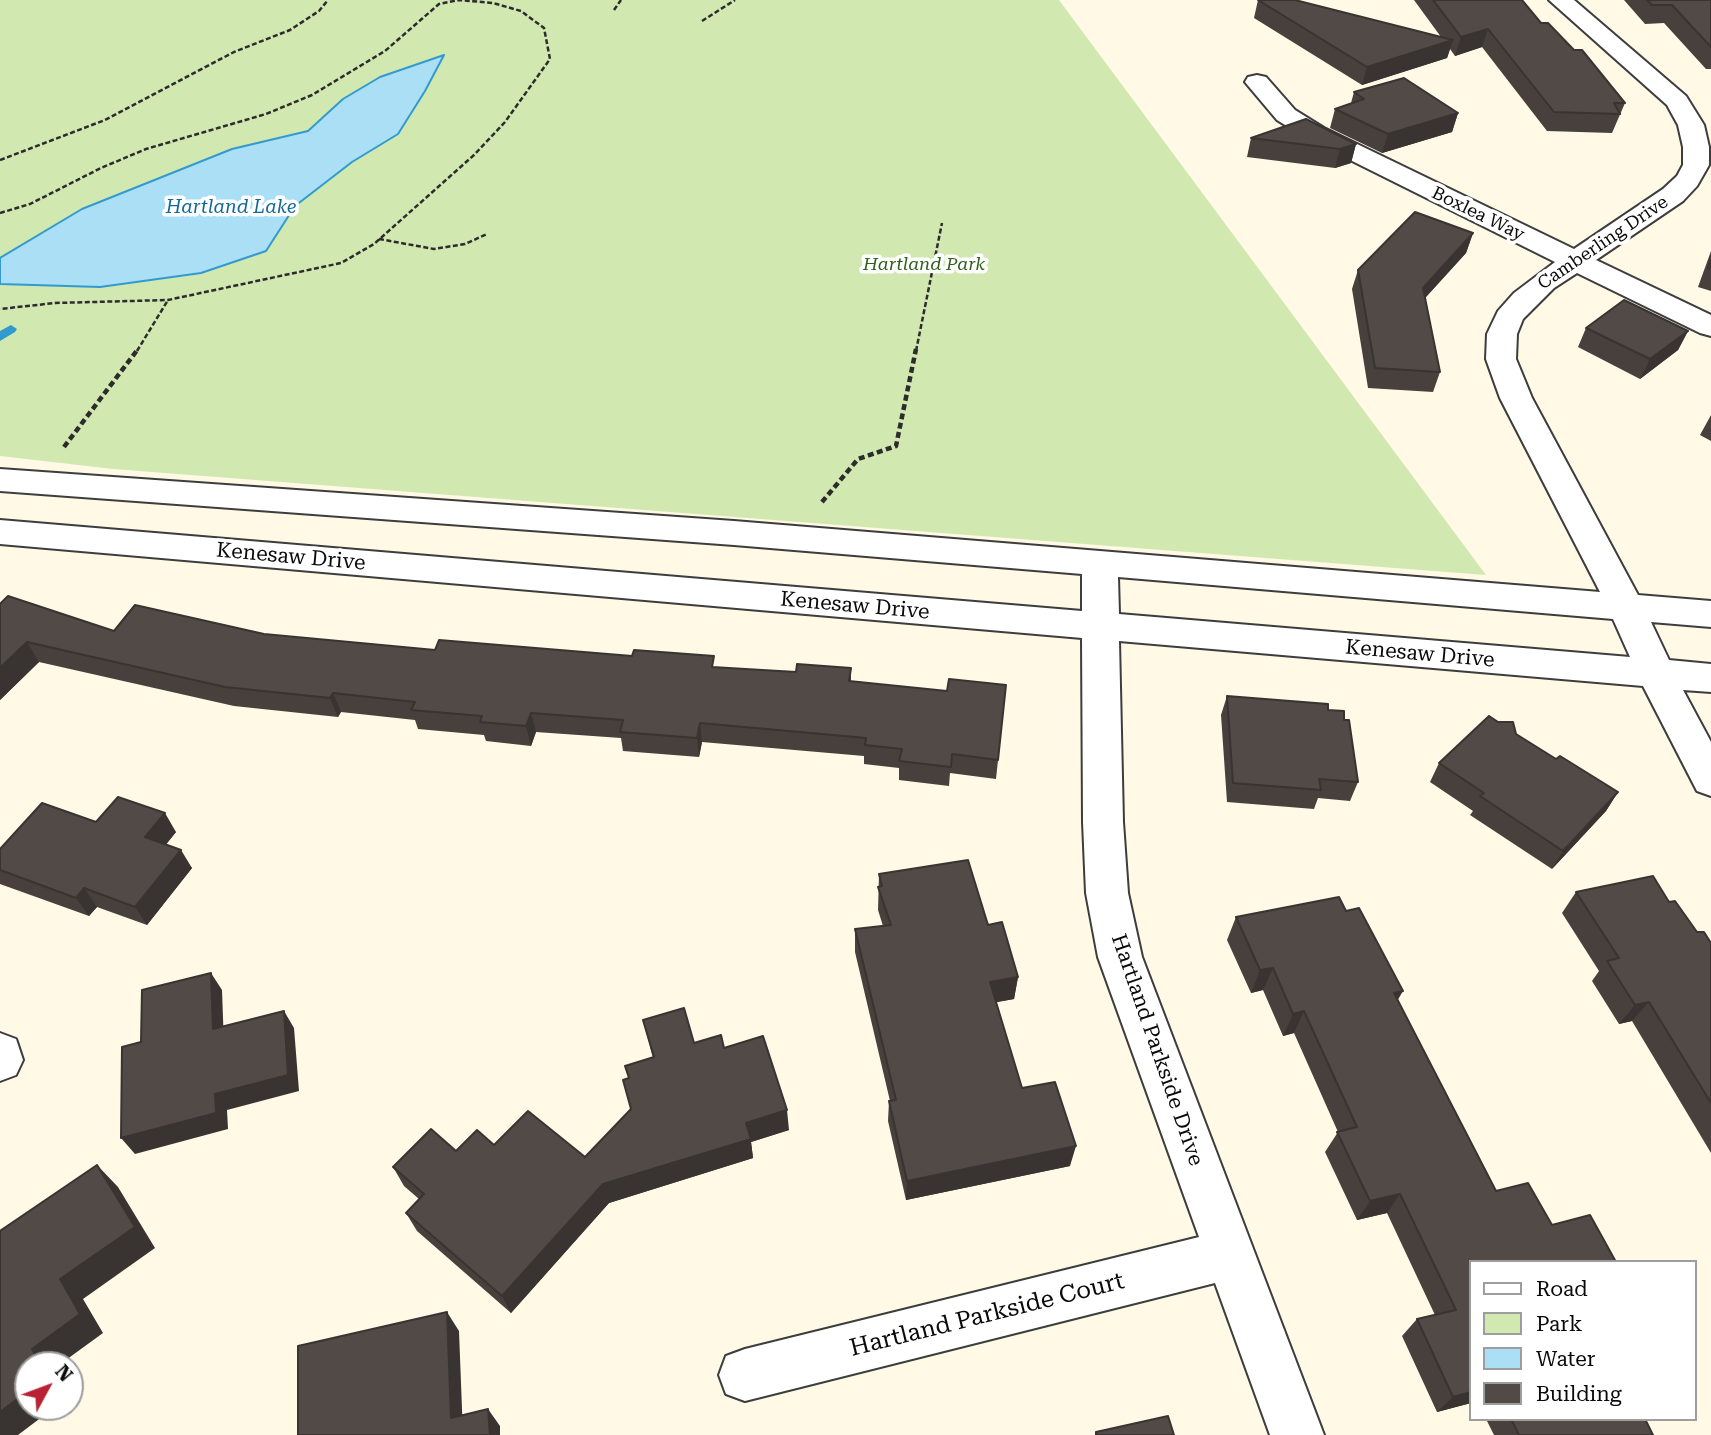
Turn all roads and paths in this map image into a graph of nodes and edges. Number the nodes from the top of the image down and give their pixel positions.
1 (328, 0) edge
2 (621, 0) edge
3 (735, 0) edge
4 (1560, 0) edge
5 (614, 10) dead end
6 (702, 21) dead end
7 (1257, 82) dead end
8 (0, 160) edge
9 (0, 213) edge
10 (942, 223) dead end
11 (486, 234) dead end
12 (379, 239) junction
13 (1577, 262) junction
14 (168, 300) junction
15 (0, 309) edge
16 (1711, 327) edge
17 (15, 482) edge
18 (0, 513) edge
19 (0, 532) edge
20 (803, 539) junction
21 (1100, 564) junction
22 (1626, 607) junction
23 (1711, 614) edge
24 (1099, 627) junction
25 (1656, 674) junction
26 (1711, 678) edge
27 (1711, 780) edge
28 (0, 1054) edge
29 (0, 1060) edge
30 (1229, 1255) junction
31 (745, 1375) dead end
32 (1297, 1435) edge

1 - 8 path
2 - 5 path
3 - 6 path
4 - 13 street, Camberling Drive
7 - 13 street, Boxlea Way
9 - 12 path
10 - 20 path
11 - 12 path
12 - 14 path
13 - 16 street, Boxlea Way
13 - 22 street, Camberling Drive
14 - 15 path
14 - 17 path
17 - 18 street
17 - 20 street
19 - 24 street, Kenesaw Drive
20 - 21 street
21 - 22 street
21 - 24 street, Hartland Parkside Drive
22 - 23 street
22 - 25 street, Camberling Drive
24 - 25 street, Kenesaw Drive
24 - 30 street, Hartland Parkside Drive
25 - 26 street, Kenesaw Drive
25 - 27 street, Camberling Drive
28 - 29 street
30 - 31 street, Hartland Parkside Court
30 - 32 street, Hartland Parkside Drive

